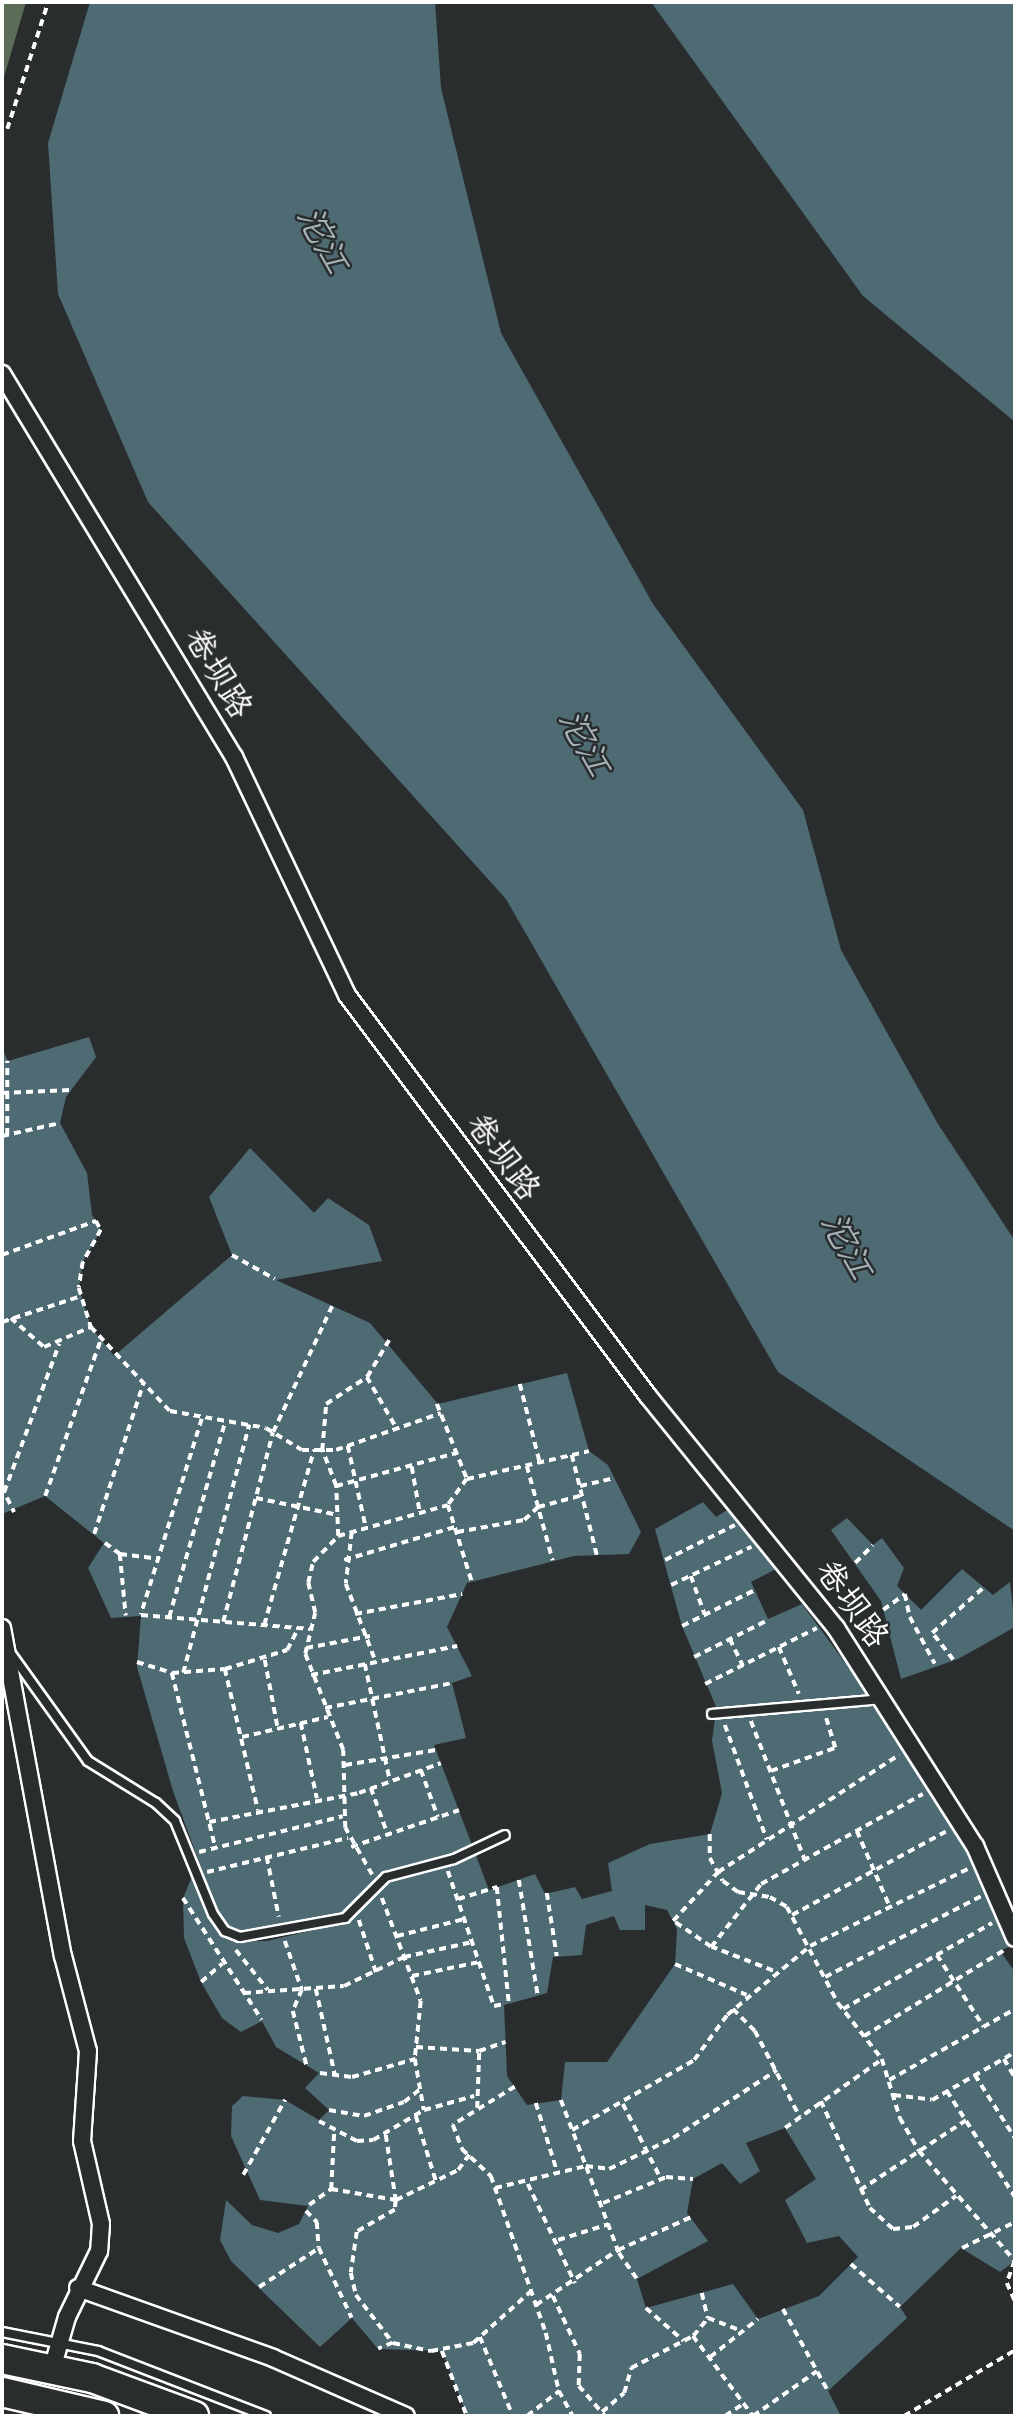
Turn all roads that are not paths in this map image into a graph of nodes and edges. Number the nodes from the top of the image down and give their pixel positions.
1 (2, 374) edge
2 (2, 1628) edge
3 (6, 1647) junction
4 (882, 1699) junction
5 (716, 1714) road end
6 (505, 1835) dead end
7 (1015, 1938) edge
8 (78, 2288) junction
9 (2, 2332) edge
10 (55, 2356) junction
11 (2, 2359) edge
12 (2, 2392) edge
13 (104, 2416) edge
14 (194, 2416) edge
15 (266, 2416) edge
16 (407, 2416) edge

1 - 4 street, 卷坝路
2 - 3 street
3 - 6 lane
3 - 8 street
4 - 5 lane
4 - 7 street, 卷坝路
8 - 10 street
8 - 16 street
9 - 10 lane
10 - 11 highway
10 - 14 highway
10 - 15 lane
12 - 13 highway

